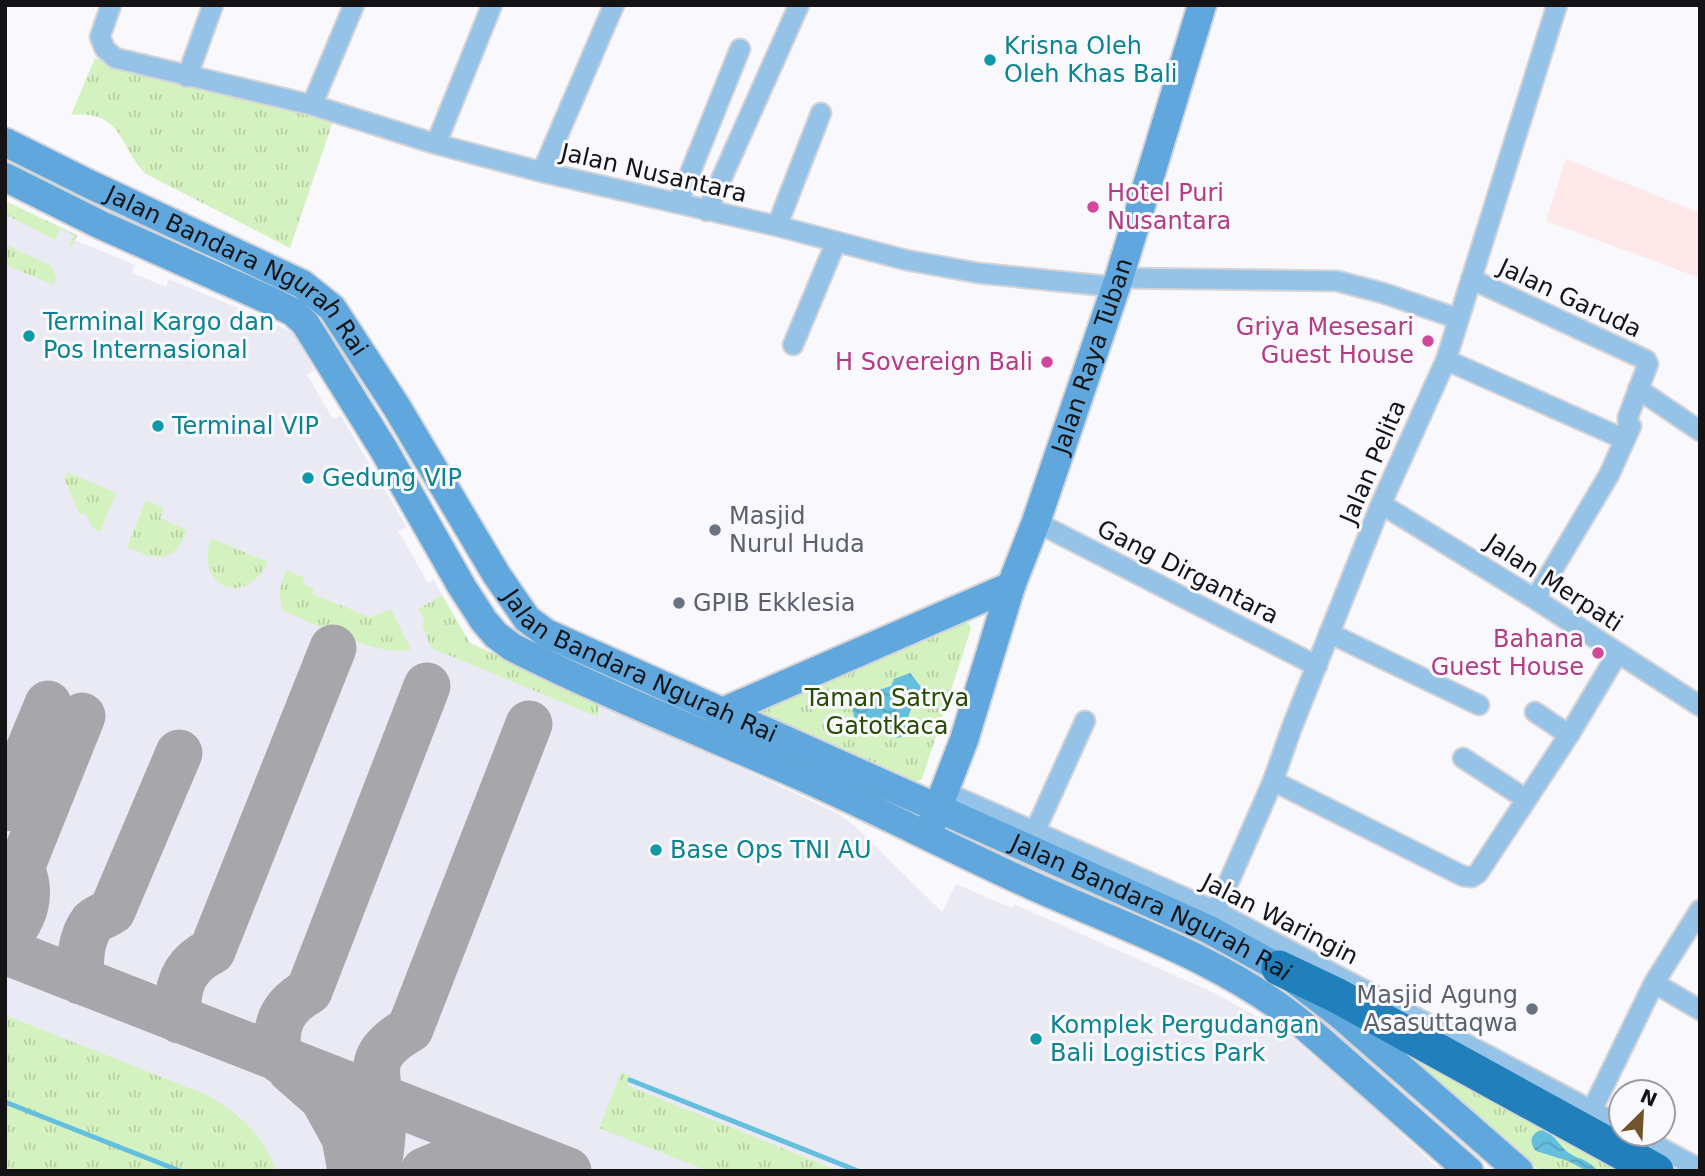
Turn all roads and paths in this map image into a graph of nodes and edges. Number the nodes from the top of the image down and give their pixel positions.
1 (111, 5) edge
2 (213, 5) edge
3 (354, 5) edge
4 (492, 5) edge
5 (614, 5) edge
6 (799, 5) edge
7 (1202, 5) edge
8 (1557, 5) edge
9 (740, 49) dead end
10 (187, 77) junction
11 (312, 105) junction
12 (821, 113) dead end
13 (436, 144) junction
14 (12, 146) edge
15 (542, 172) junction
16 (6, 177) edge
17 (678, 204) junction
18 (708, 211) junction
19 (174, 225) junction
20 (777, 226) junction
21 (836, 242) junction
22 (163, 253) junction
23 (1471, 279) junction
24 (1118, 283) junction
25 (1459, 319) junction
26 (793, 345) dead end
27 (1446, 360) junction
28 (1638, 389) junction
29 (1700, 431) edge
30 (1615, 435) dead end
31 (1381, 504) junction
32 (465, 520) junction
33 (1036, 522) junction
34 (435, 538) junction
35 (1012, 586) junction
36 (1535, 598) junction
37 (1329, 633) junction
38 (1618, 653) junction
39 (1317, 666) junction
40 (1479, 705) dead end
41 (1700, 706) edge
42 (722, 712) junction
43 (1535, 712) dead end
44 (1085, 721) dead end
45 (1569, 735) junction
46 (1463, 758) dead end
47 (1273, 781) junction
48 (942, 799) junction
49 (1526, 800) junction
50 (1035, 831) junction
51 (927, 835) junction
52 (1700, 910) edge
53 (1212, 920) junction
54 (1279, 968) junction
55 (1654, 983) junction
56 (1340, 987) junction
57 (1700, 1010) edge
58 (1592, 1110) junction
59 (1607, 1118) edge
60 (1662, 1148) edge
61 (1700, 1169) edge
62 (1469, 1171) edge
63 (1520, 1171) edge
64 (1656, 1171) edge

1 - 10 street, Jalan Nusantara
2 - 10 street
3 - 11 street
4 - 13 street
5 - 15 street
6 - 18 street
7 - 24 main road, Jalan Raya Tuban
8 - 23 street, Jalan Pelita
9 - 17 street
10 - 11 street, Jalan Nusantara
11 - 13 street, Jalan Nusantara
12 - 20 street
13 - 15 street, Jalan Nusantara
14 - 16 main road
14 - 19 main road, Jalan Bandara Ngurah Rai
15 - 17 street, Jalan Nusantara
16 - 22 main road, Jalan Bandara Ngurah Rai
17 - 18 street, Jalan Nusantara
18 - 20 street, Jalan Nusantara
19 - 22 main road
19 - 32 main road, Jalan Bandara Ngurah Rai
20 - 21 street, Jalan Nusantara
21 - 24 street, Jalan Nusantara
21 - 26 street
22 - 34 main road, Jalan Bandara Ngurah Rai
23 - 25 street, Jalan Pelita
23 - 28 street, Jalan Garuda
24 - 25 street, Jalan Nusantara
24 - 33 main road, Jalan Raya Tuban
25 - 27 street, Jalan Pelita
27 - 30 street
27 - 31 street, Jalan Pelita
28 - 29 street
28 - 36 street
31 - 36 street, Jalan Merpati
31 - 37 street, Jalan Pelita
32 - 34 main road
32 - 42 main road, Jalan Bandara Ngurah Rai
33 - 35 main road, Jalan Raya Tuban
33 - 39 street, Gang Dirgantara
34 - 51 main road, Jalan Bandara Ngurah Rai
35 - 42 main road
35 - 48 main road, Jalan Raya Tuban
36 - 38 street, Jalan Merpati
37 - 39 street, Jalan Pelita
37 - 40 street
38 - 41 street, Jalan Merpati
38 - 45 street
39 - 47 street, Jalan Pelita
42 - 48 main road, Jalan Bandara Ngurah Rai
43 - 45 street
44 - 50 street
45 - 49 street
46 - 49 street
47 - 49 street
47 - 53 street, Jalan Pelita
48 - 50 street, Jalan Waringin
48 - 51 main road, Jalan Raya Tuban
48 - 53 main road, Jalan Bandara Ngurah Rai
50 - 53 street, Jalan Waringin
51 - 62 main road, Jalan Bandara Ngurah Rai
52 - 55 street
53 - 54 main road, Jalan Bandara Ngurah Rai
53 - 56 street, Jalan Waringin
54 - 56 highway
54 - 63 main road, Jalan Bandara Ngurah Rai
55 - 57 street
55 - 58 street
56 - 58 street, Jalan Waringin
56 - 64 highway
58 - 59 street, Jalan Waringin
60 - 61 street

